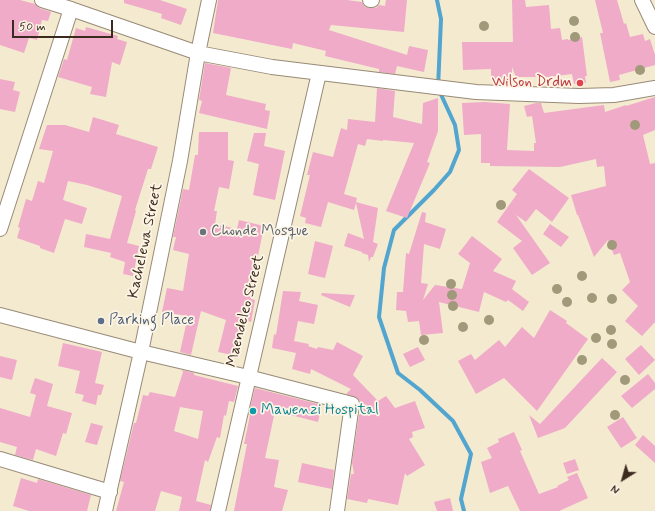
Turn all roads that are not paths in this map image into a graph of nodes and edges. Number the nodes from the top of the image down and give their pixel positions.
1 (42, 0) edge
2 (210, 0) edge
3 (642, 0) edge
4 (71, 9) junction
5 (655, 28) edge
6 (198, 53) junction
7 (319, 73) junction
8 (655, 88) edge
9 (0, 229) edge
10 (0, 315) edge
11 (140, 352) junction
12 (248, 377) junction
13 (0, 459) edge
14 (110, 492) junction
15 (105, 511) edge
16 (218, 511) edge
17 (337, 511) edge

1 - 4 street
2 - 6 street, Kachelewa Street
3 - 5 street
4 - 6 street
4 - 9 street
6 - 7 street
6 - 11 street, Kachelewa Street
7 - 8 street
7 - 12 street, Maendeleo Street
10 - 11 street
11 - 12 street
11 - 14 street, Kachelewa Street
12 - 16 street, Maendeleo Street
12 - 17 street
13 - 14 street
14 - 15 street, Kachelewa Street

